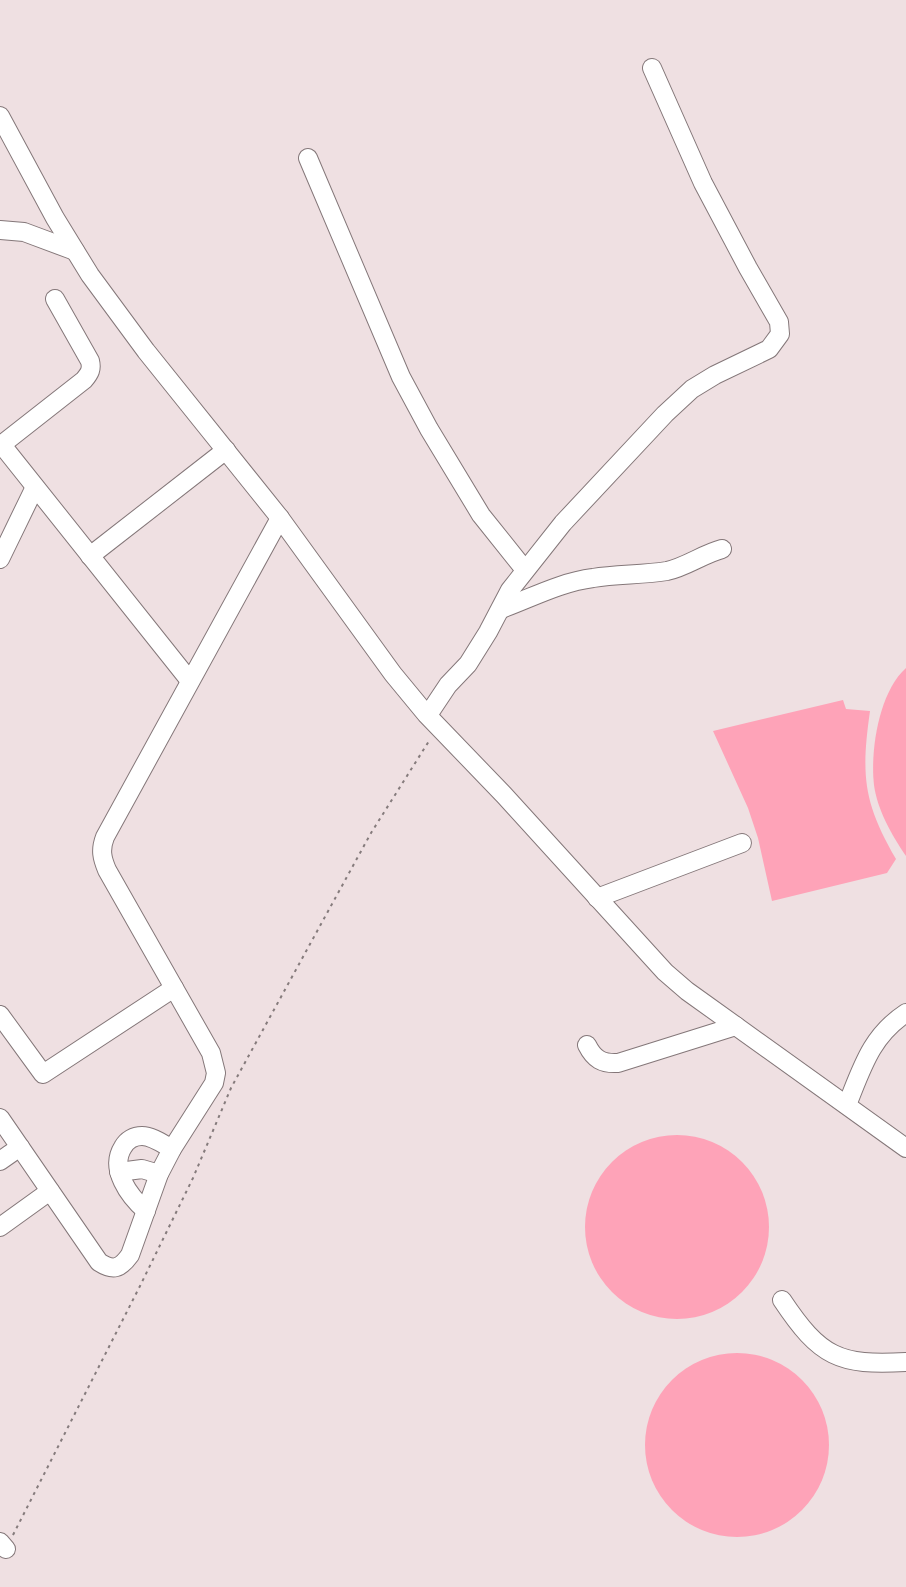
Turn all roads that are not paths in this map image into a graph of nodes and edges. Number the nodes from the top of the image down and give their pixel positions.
1 (652, 68) dead end
2 (0, 116) edge
3 (308, 158) dead end
4 (0, 230) edge
5 (75, 251) junction
6 (56, 299) dead end
7 (1, 446) edge
8 (226, 450) junction
9 (35, 487) junction
10 (280, 518) junction
11 (722, 549) dead end
12 (90, 556) junction
13 (0, 559) edge
14 (525, 570) junction
15 (501, 609) junction
16 (190, 681) junction
17 (433, 721) junction
18 (742, 843) dead end
19 (597, 898) junction
20 (174, 988) junction
21 (906, 1013) edge
22 (0, 1015) edge
23 (736, 1026) junction
24 (587, 1045) dead end
25 (847, 1105) junction
26 (0, 1118) edge
27 (20, 1147) junction
28 (906, 1148) edge
29 (172, 1149) junction
30 (0, 1161) edge
31 (119, 1172) junction
32 (159, 1174) junction
33 (50, 1191) junction
34 (146, 1211) junction
35 (0, 1227) edge
36 (782, 1300) dead end
37 (906, 1362) edge

1 - 14 street
2 - 5 street
3 - 14 street
4 - 5 street
5 - 8 street
6 - 7 street
7 - 9 street
8 - 10 street
8 - 12 street
9 - 12 street
9 - 13 street
10 - 16 street
10 - 17 street
11 - 15 street
12 - 16 street
14 - 15 street
15 - 17 street
16 - 20 street
17 - 19 street
18 - 19 street
19 - 23 street
20 - 22 street
20 - 29 street
21 - 25 street
23 - 24 street
23 - 25 street
25 - 28 street
26 - 27 street
27 - 30 street
27 - 33 street
29 - 31 street
29 - 32 street
31 - 32 street
31 - 34 street
32 - 34 street
33 - 34 street
33 - 35 street
36 - 37 street

